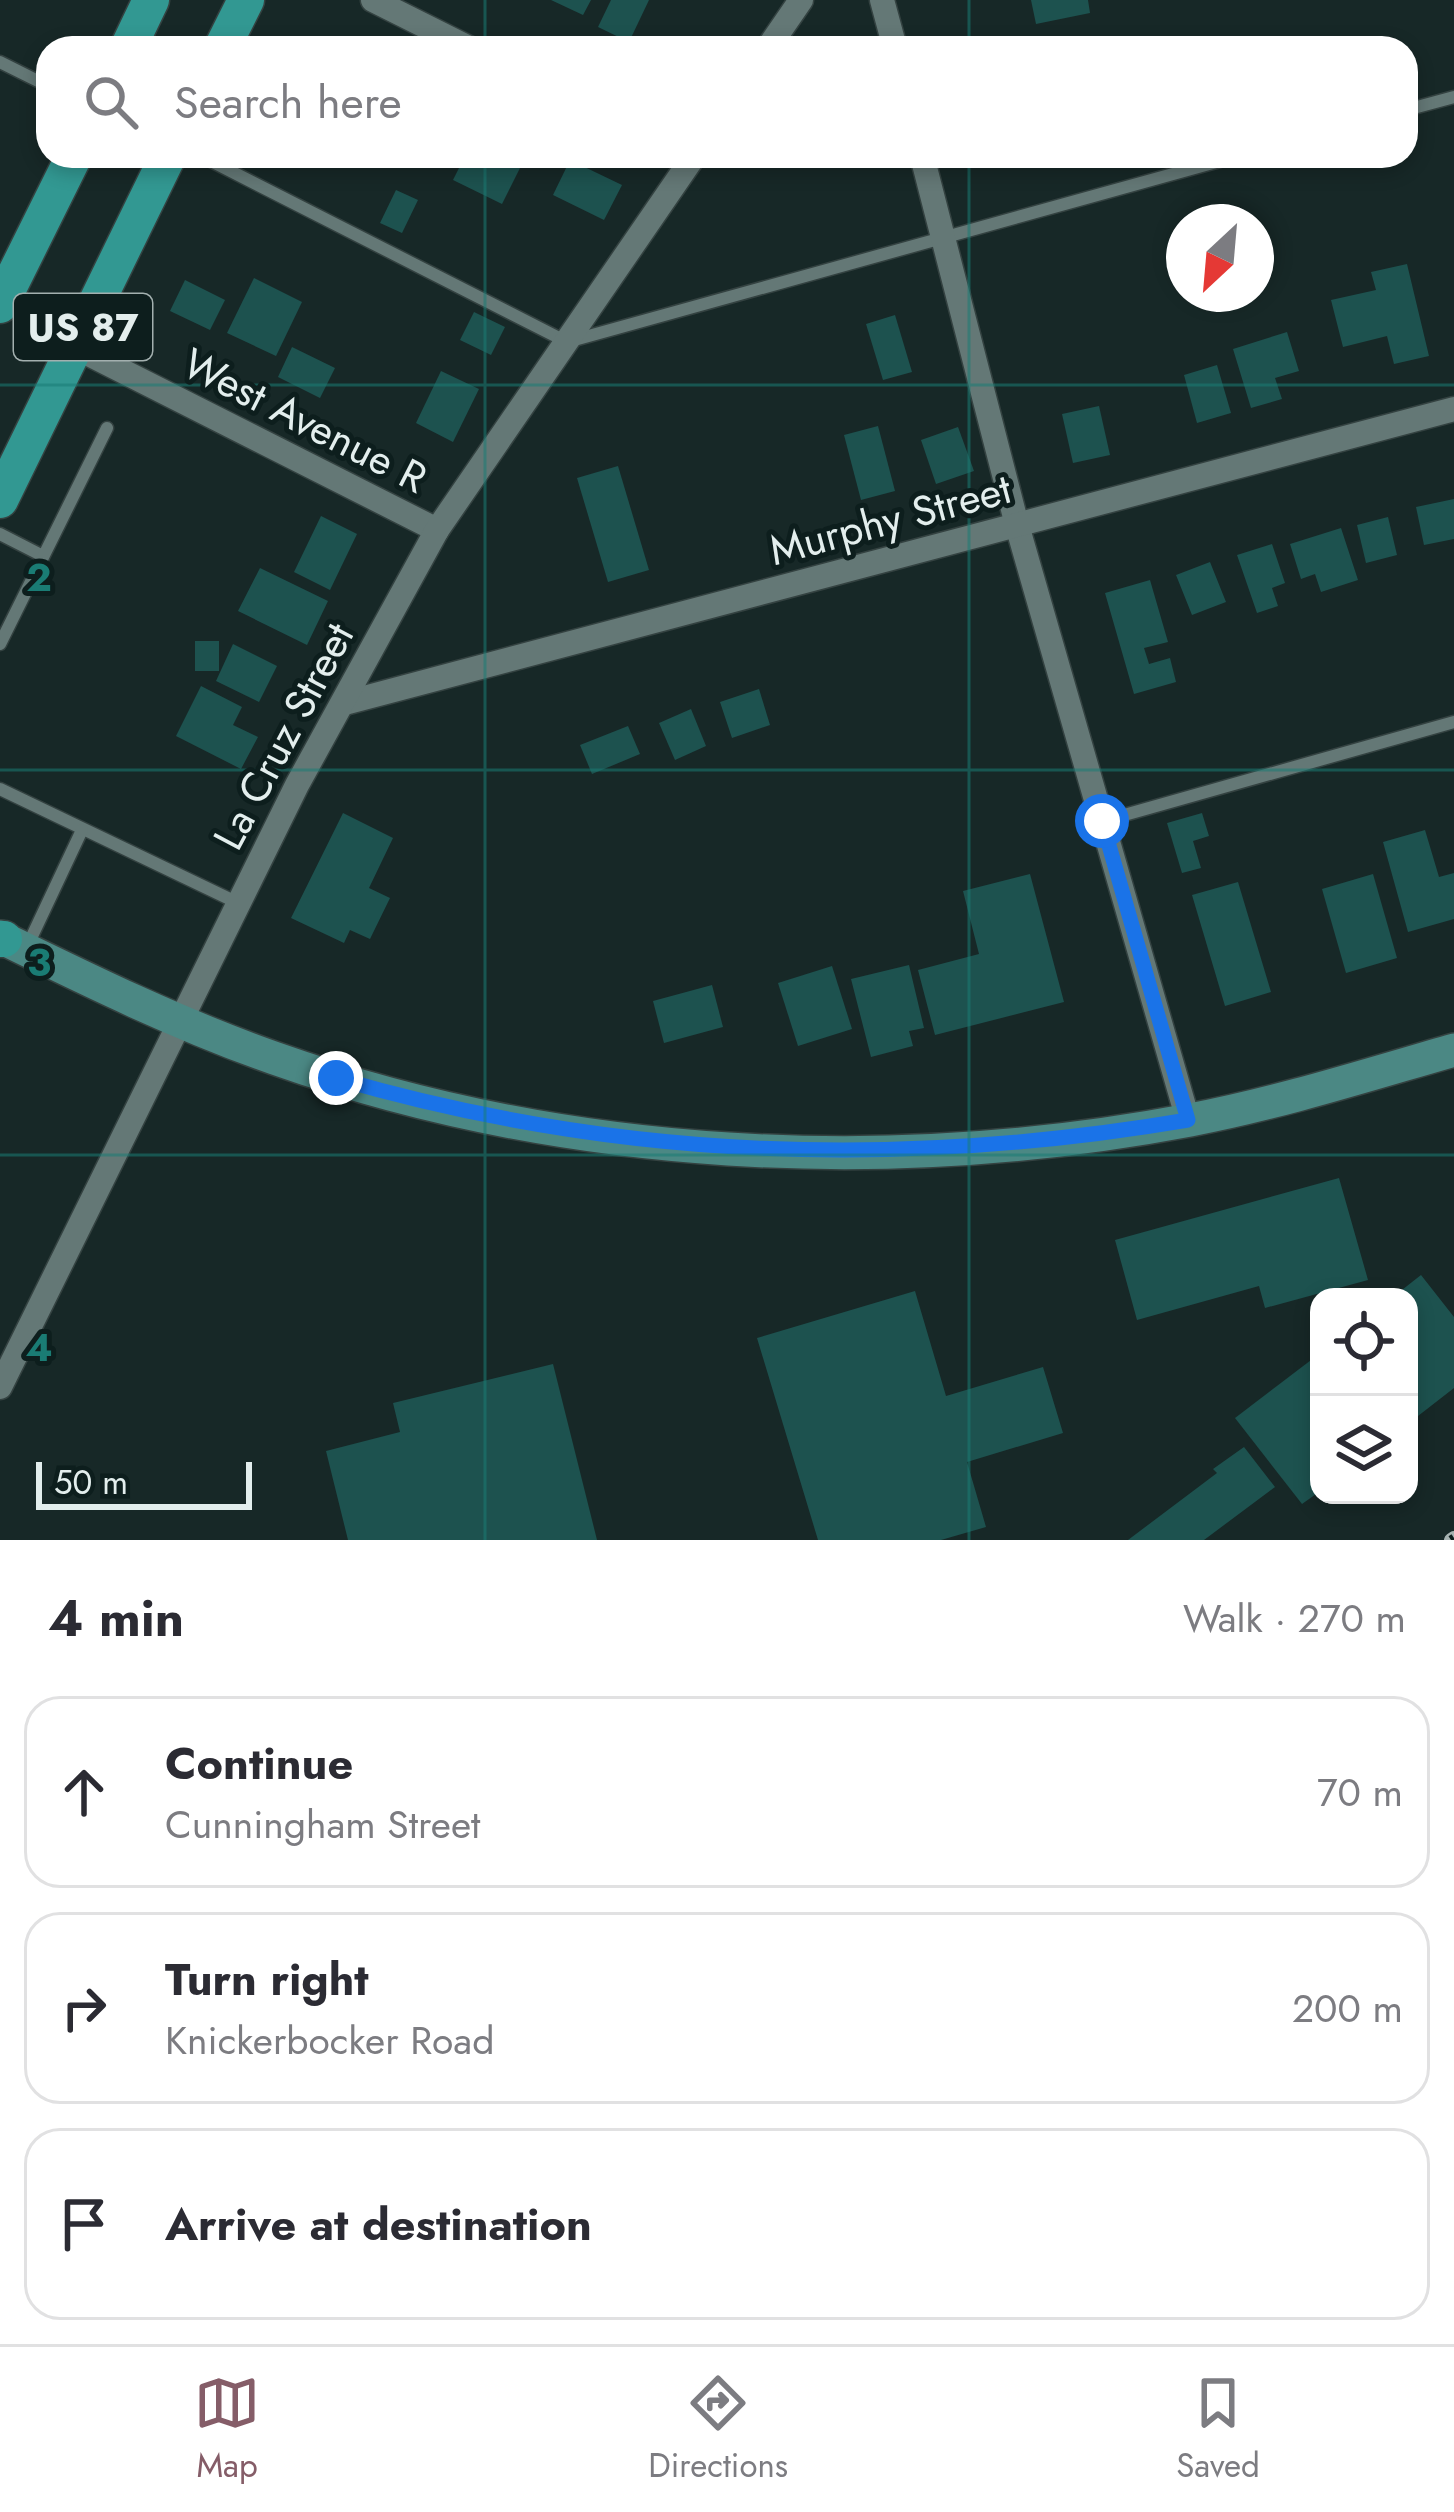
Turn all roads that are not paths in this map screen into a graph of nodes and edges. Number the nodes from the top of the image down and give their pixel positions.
1 (152, 0) edge
2 (246, 0) edge
3 (373, 0) edge
4 (801, 0) edge
5 (883, 0) edge
6 (134, 36) edge
7 (228, 36) edge
8 (445, 36) edge
9 (777, 36) edge
10 (892, 36) edge
11 (0, 62) edge
12 (36, 80) edge
13 (1454, 97) edge
14 (1418, 107) edge
15 (68, 168) edge
16 (162, 168) edge
17 (225, 168) edge
18 (683, 168) edge
19 (925, 168) edge
20 (1194, 168) edge
21 (943, 237) junction
22 (0, 304) edge
23 (567, 342) junction
24 (73, 346) junction
25 (1454, 409) edge
26 (107, 428) dead end
27 (0, 500) edge
28 (1017, 525) junction
29 (437, 530) junction
30 (0, 534) edge
31 (44, 556) junction
32 (0, 644) edge
33 (345, 703) junction
34 (1454, 722) edge
35 (0, 789) edge
36 (1102, 821) junction
37 (82, 830) junction
38 (239, 904) junction
39 (8, 941) edge
40 (181, 1023) junction
41 (1454, 1050) edge
42 (1188, 1120) junction
43 (0, 1387) edge

1 - 6 main road
2 - 7 main road
3 - 8 street
4 - 9 street
5 - 10 street
11 - 12 lane
13 - 14 lane
15 - 22 main road, US 87
16 - 24 main road, US 87
17 - 23 lane
18 - 23 street, La Cruz Street
19 - 21 street
20 - 21 lane
21 - 23 lane
21 - 28 street
23 - 29 street, La Cruz Street
24 - 27 main road, US 87
24 - 29 street, West Avenue R
25 - 28 street, Murphy Street
26 - 31 lane
28 - 33 street, Murphy Street
28 - 36 street
29 - 33 street, La Cruz Street
30 - 31 lane
31 - 32 lane
33 - 38 street, La Cruz Street
34 - 36 lane
35 - 37 lane
36 - 42 street
37 - 38 lane
37 - 39 lane
38 - 40 street, La Cruz Street
39 - 40 main road
40 - 42 main road
40 - 43 street, La Cruz Street
41 - 42 main road

